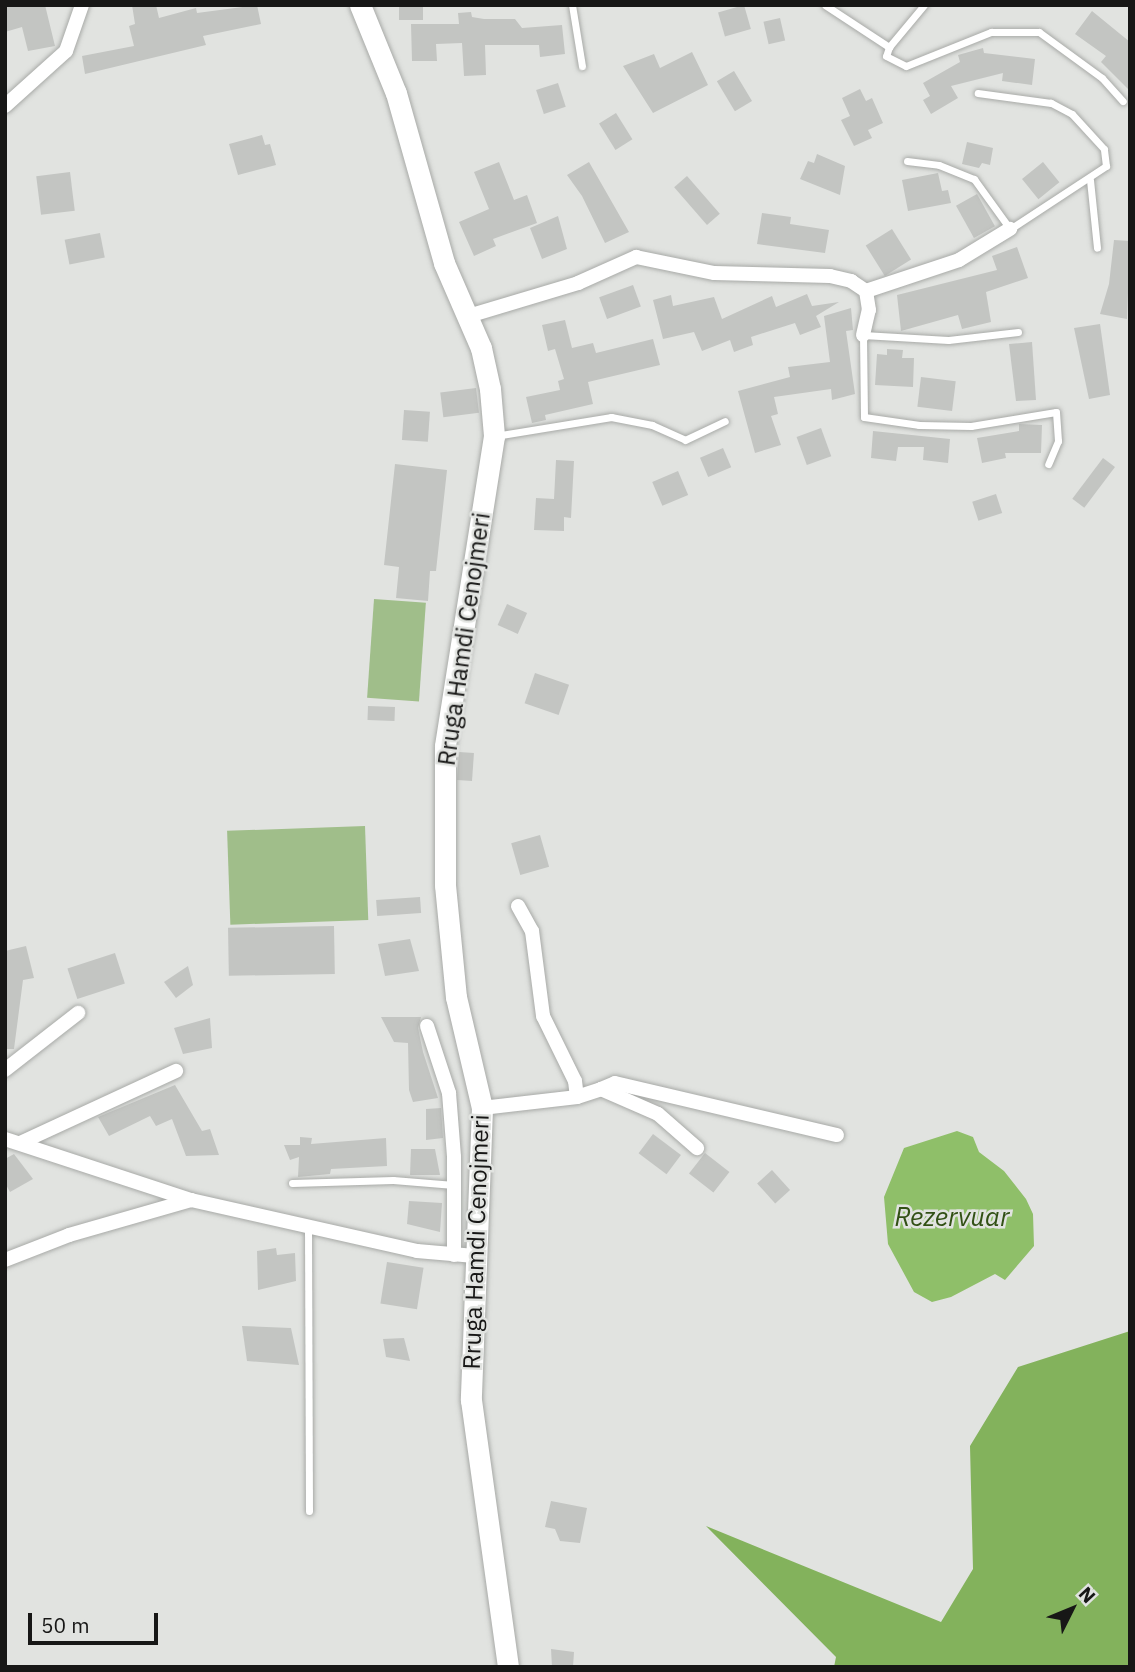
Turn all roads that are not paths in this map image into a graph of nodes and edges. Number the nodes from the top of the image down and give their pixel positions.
1 (82, 5) edge
2 (360, 5) edge
3 (572, 5) edge
4 (825, 5) edge
5 (924, 5) edge
6 (889, 47) junction
7 (582, 66) dead end
8 (978, 93) dead end
9 (1123, 100) dead end
10 (5, 106) edge
11 (907, 161) dead end
12 (1090, 180) junction
13 (1010, 229) junction
14 (1097, 248) dead end
15 (866, 292) junction
16 (465, 317) junction
17 (1018, 332) dead end
18 (863, 335) junction
19 (725, 421) dead end
20 (494, 436) junction
21 (1048, 464) dead end
22 (518, 906) dead end
23 (78, 1013) dead end
24 (427, 1026) dead end
25 (5, 1070) edge
26 (176, 1071) dead end
27 (601, 1088) junction
28 (577, 1097) junction
29 (482, 1108) junction
30 (837, 1135) dead end
31 (5, 1139) edge
32 (20, 1143) junction
33 (697, 1148) dead end
34 (292, 1183) dead end
35 (454, 1185) junction
36 (191, 1200) junction
37 (308, 1225) junction
38 (454, 1255) junction
39 (475, 1256) junction
40 (5, 1260) edge
41 (309, 1511) dead end
42 (508, 1667) edge

1 - 10 street
2 - 16 street, Rruga Hamdi Cenojmeri
3 - 7 lane
4 - 6 lane
5 - 6 lane
6 - 9 lane
8 - 12 lane
11 - 13 lane
12 - 13 lane
12 - 14 lane
13 - 15 street
15 - 16 street
15 - 18 street
16 - 20 street, Rruga Hamdi Cenojmeri
17 - 18 lane
18 - 21 lane
19 - 20 lane
20 - 29 street, Rruga Hamdi Cenojmeri
22 - 28 street
23 - 25 street
24 - 35 street
26 - 32 street
27 - 28 street
27 - 30 street
27 - 33 street
28 - 29 street
29 - 39 street, Rruga Hamdi Cenojmeri
31 - 32 street
32 - 36 street
34 - 35 lane
35 - 38 street
36 - 37 street
36 - 40 street
37 - 38 street
37 - 41 lane
38 - 39 street
39 - 42 street, Rruga Hamdi Cenojmeri

